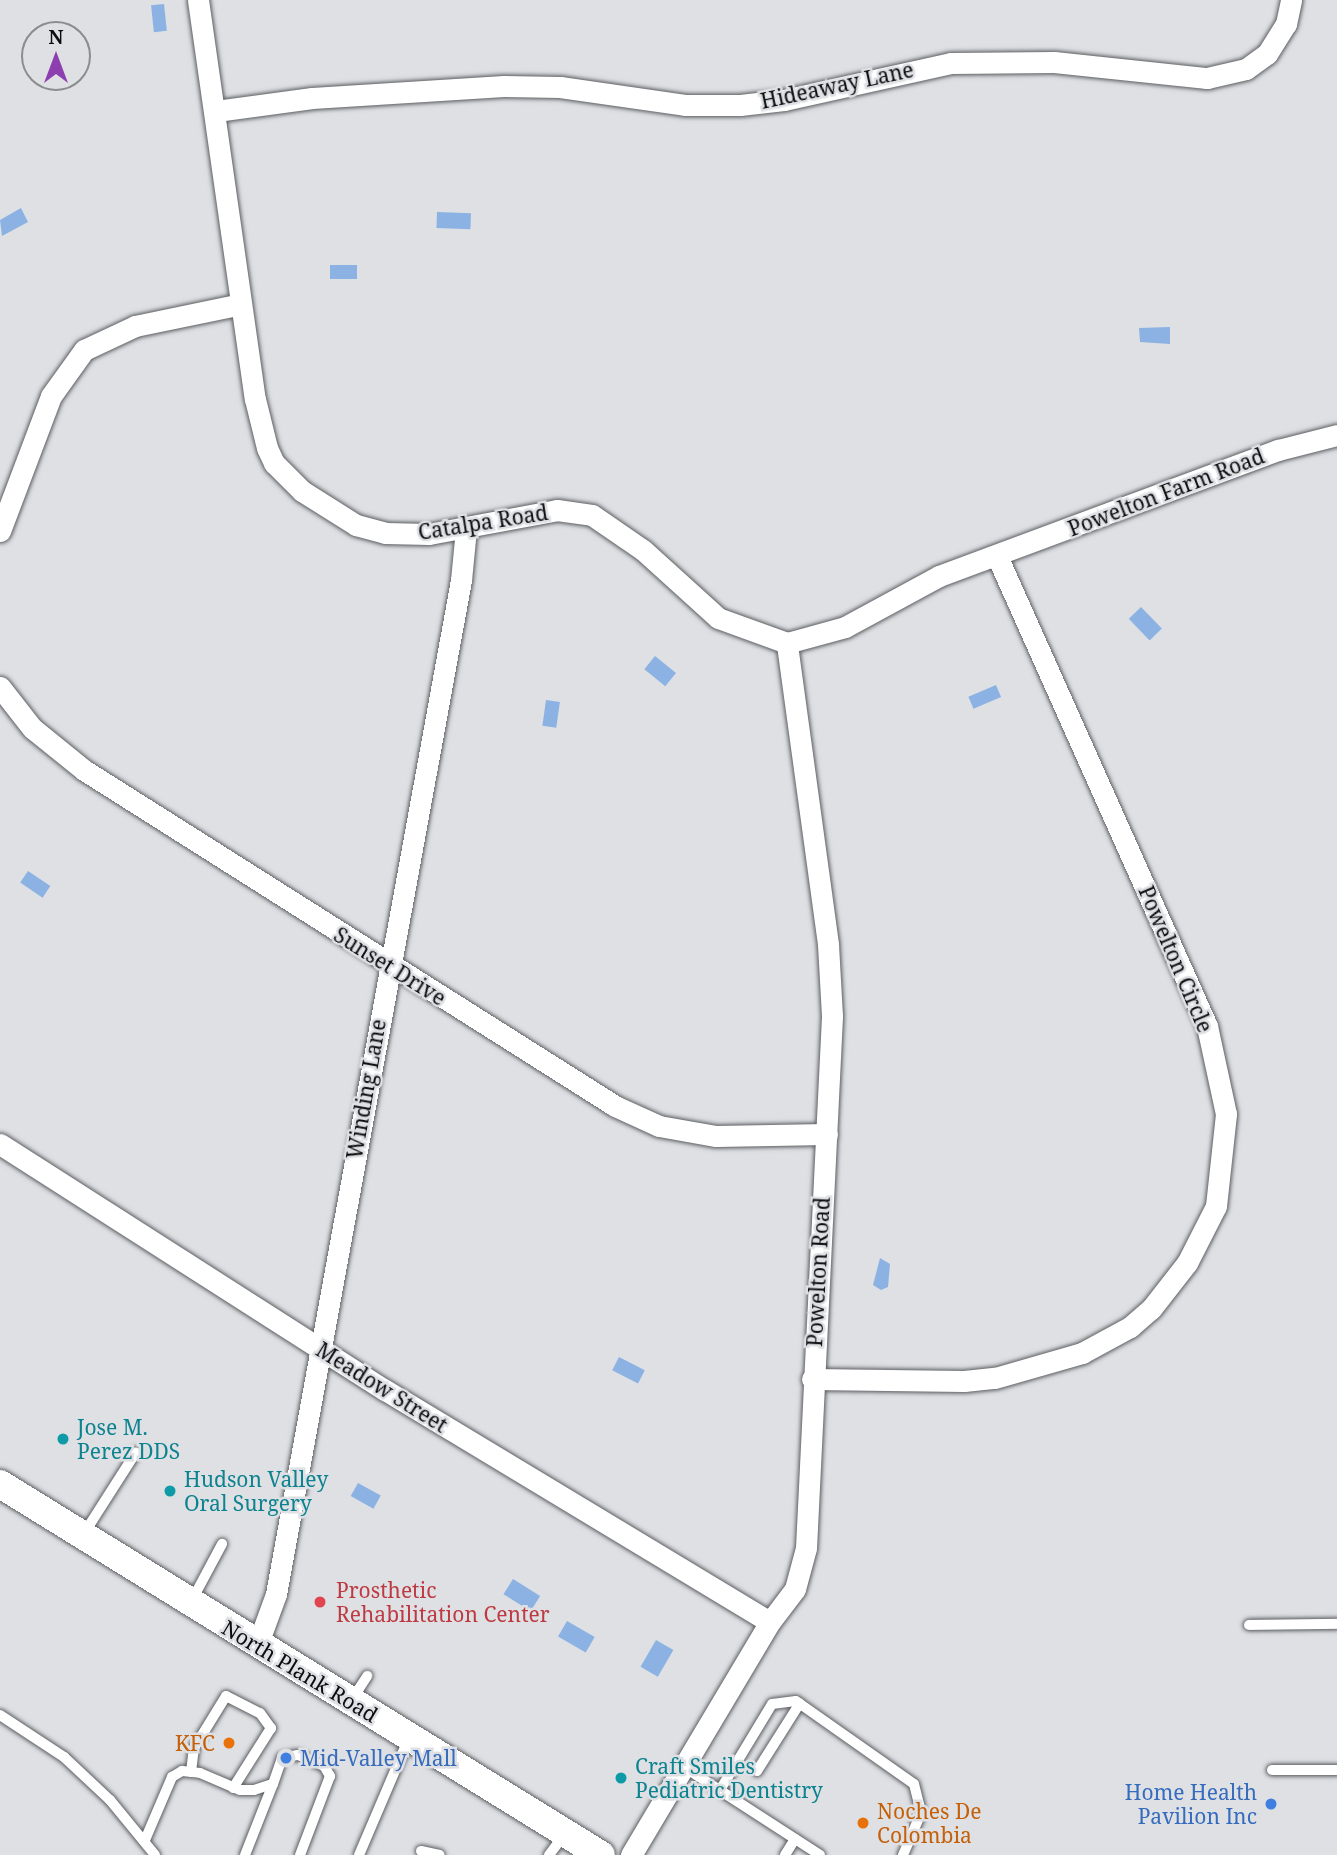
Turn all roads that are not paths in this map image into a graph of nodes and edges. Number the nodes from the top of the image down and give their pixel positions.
1 (198, 0) edge
2 (1291, 0) edge
3 (216, 111) junction
4 (241, 304) junction
5 (1337, 435) edge
6 (4, 502) edge
7 (466, 529) junction
8 (0, 531) edge
9 (997, 556) junction
10 (787, 643) junction
11 (0, 687) edge
12 (388, 964) junction
13 (827, 1134) junction
14 (0, 1144) edge
15 (321, 1350) junction
16 (812, 1379) junction
17 (136, 1452) dead end
18 (0, 1484) edge
19 (81, 1537) junction
20 (222, 1544) dead end
21 (189, 1604) junction
22 (770, 1622) junction
23 (1337, 1624) edge
24 (1249, 1625) dead end
25 (257, 1646) junction
26 (366, 1676) dead end
27 (351, 1702) junction
28 (800, 1703) junction
29 (0, 1715) edge
30 (409, 1738) junction
31 (684, 1767) junction
32 (1272, 1770) dead end
33 (1337, 1770) edge
34 (757, 1771) dead end
35 (191, 1772) junction
36 (273, 1784) junction
37 (233, 1787) junction
38 (720, 1790) junction
39 (796, 1839) junction
40 (145, 1840) junction
41 (558, 1844) edge
42 (421, 1851) dead end
43 (155, 1855) edge
44 (245, 1855) edge
45 (300, 1855) edge
46 (359, 1855) edge
47 (440, 1855) edge
48 (600, 1855) edge
49 (631, 1855) edge
50 (785, 1855) edge
51 (820, 1855) edge
52 (902, 1855) edge

1 - 3 street, Catalpa Road
2 - 3 street, Hideaway Lane
3 - 4 street, Catalpa Road
4 - 6 street
4 - 7 street, Catalpa Road
5 - 9 street, Powelton Farm Road
6 - 8 street
7 - 10 street, Catalpa Road
7 - 12 street, Winding Lane
9 - 10 street
9 - 16 street, Powelton Circle
10 - 13 street, Powelton Road
11 - 12 street, Sunset Drive
12 - 13 street, Sunset Drive
12 - 15 street, Winding Lane
13 - 16 street, Powelton Road
14 - 15 street, Meadow Street
15 - 22 street, Meadow Street
15 - 25 street, Winding Lane
16 - 22 street, Powelton Road
17 - 19 lane
18 - 19 main road, North Plank Road
19 - 21 main road, North Plank Road
20 - 21 lane
21 - 25 main road, North Plank Road
22 - 31 street, Powelton Road
23 - 24 lane
25 - 27 main road, North Plank Road
26 - 27 lane
27 - 30 main road, North Plank Road
28 - 34 lane
28 - 38 lane
28 - 52 lane
29 - 40 lane
30 - 41 main road, North Plank Road
30 - 46 lane
31 - 38 lane
31 - 49 street, Powelton Road
32 - 33 lane
35 - 37 lane
35 - 37 lane
35 - 40 lane
36 - 37 lane
36 - 44 lane
36 - 45 lane
38 - 39 lane
39 - 50 lane
39 - 51 lane
40 - 43 lane
41 - 48 main road, North Plank Road
42 - 47 lane

